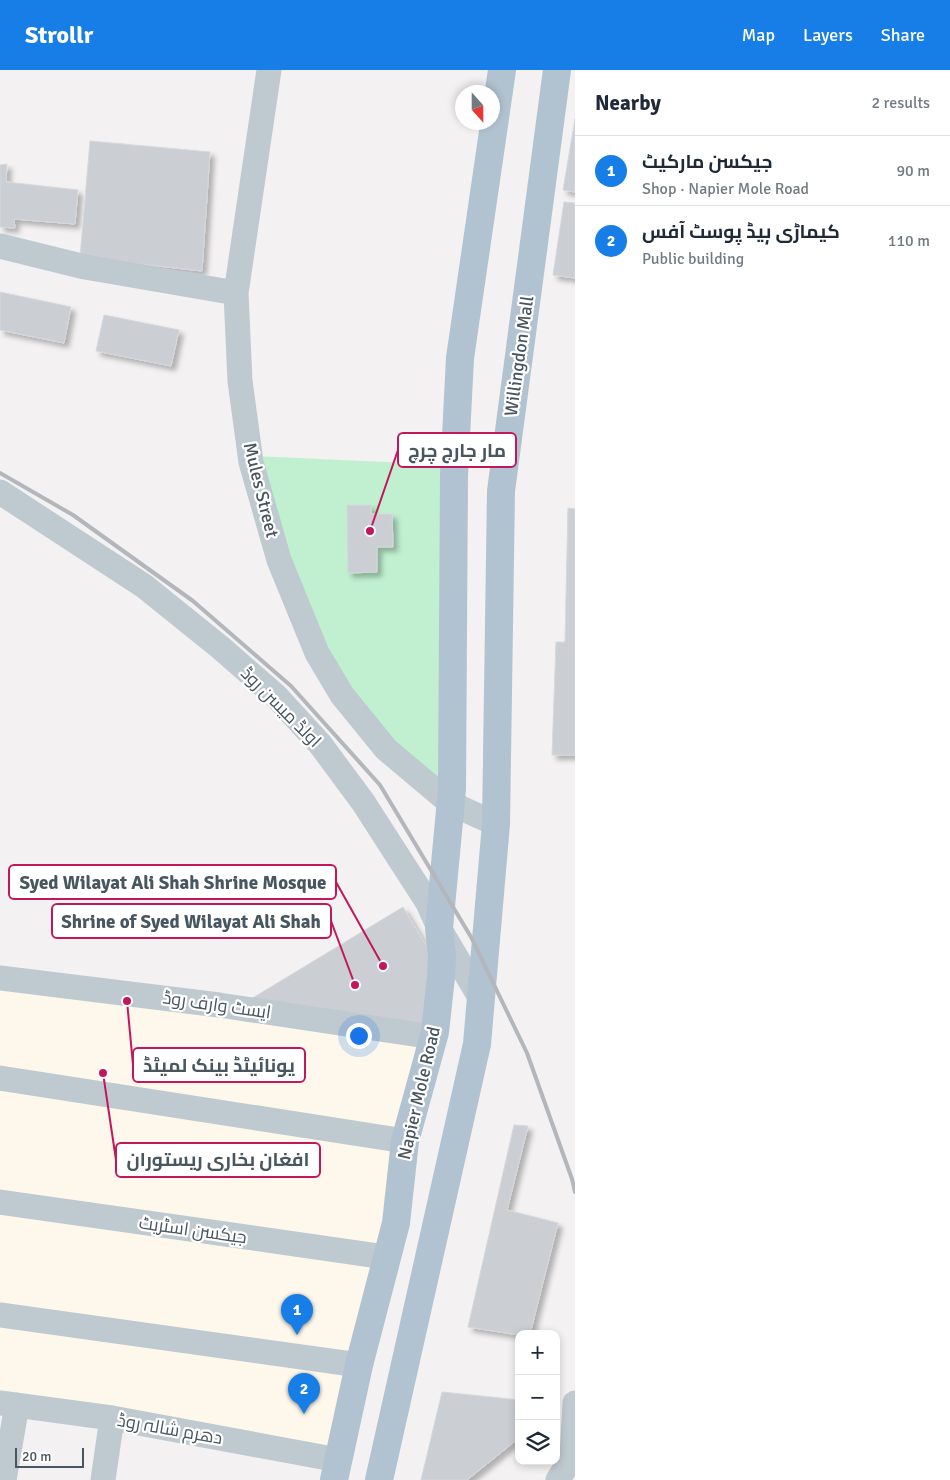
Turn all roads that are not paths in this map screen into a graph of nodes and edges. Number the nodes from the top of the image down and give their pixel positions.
1 (269, 70) edge
2 (502, 70) edge
3 (557, 70) edge
4 (0, 246) edge
5 (236, 293) junction
6 (0, 492) edge
7 (451, 796) junction
8 (496, 824) junction
9 (440, 928) junction
10 (0, 978) edge
11 (481, 998) junction
12 (433, 1037) junction
13 (0, 1078) edge
14 (405, 1141) junction
15 (0, 1202) edge
16 (386, 1258) junction
17 (0, 1315) edge
18 (359, 1365) junction
19 (575, 1403) edge
20 (8, 1404) edge
21 (112, 1418) junction
22 (336, 1470) edge
23 (4, 1480) edge
24 (103, 1480) edge
25 (379, 1480) edge
26 (558, 1480) edge

1 - 5 street, Mules Street
2 - 7 main road
3 - 8 main road, Willingdon Mall
4 - 5 street
5 - 7 street, Mules Street
6 - 9 street, اولڈ میسن روڈ
7 - 8 street, Mules Street
7 - 9 main road, Napier Mole Road
8 - 11 main road
9 - 11 street, اولڈ میسن روڈ
9 - 12 main road, Napier Mole Road
10 - 12 street, ایسٹ وارف روڈ
11 - 25 main road
12 - 14 main road, Napier Mole Road
13 - 14 street
14 - 16 main road, Napier Mole Road
15 - 16 street, جیکسن اسٹریٹ
16 - 18 main road, Napier Mole Road
17 - 18 street
18 - 22 main road, Napier Mole Road
19 - 26 street
20 - 21 street, دھرم شالہ روڈ
20 - 23 street
21 - 22 street, دھرم شالہ روڈ
21 - 24 street

